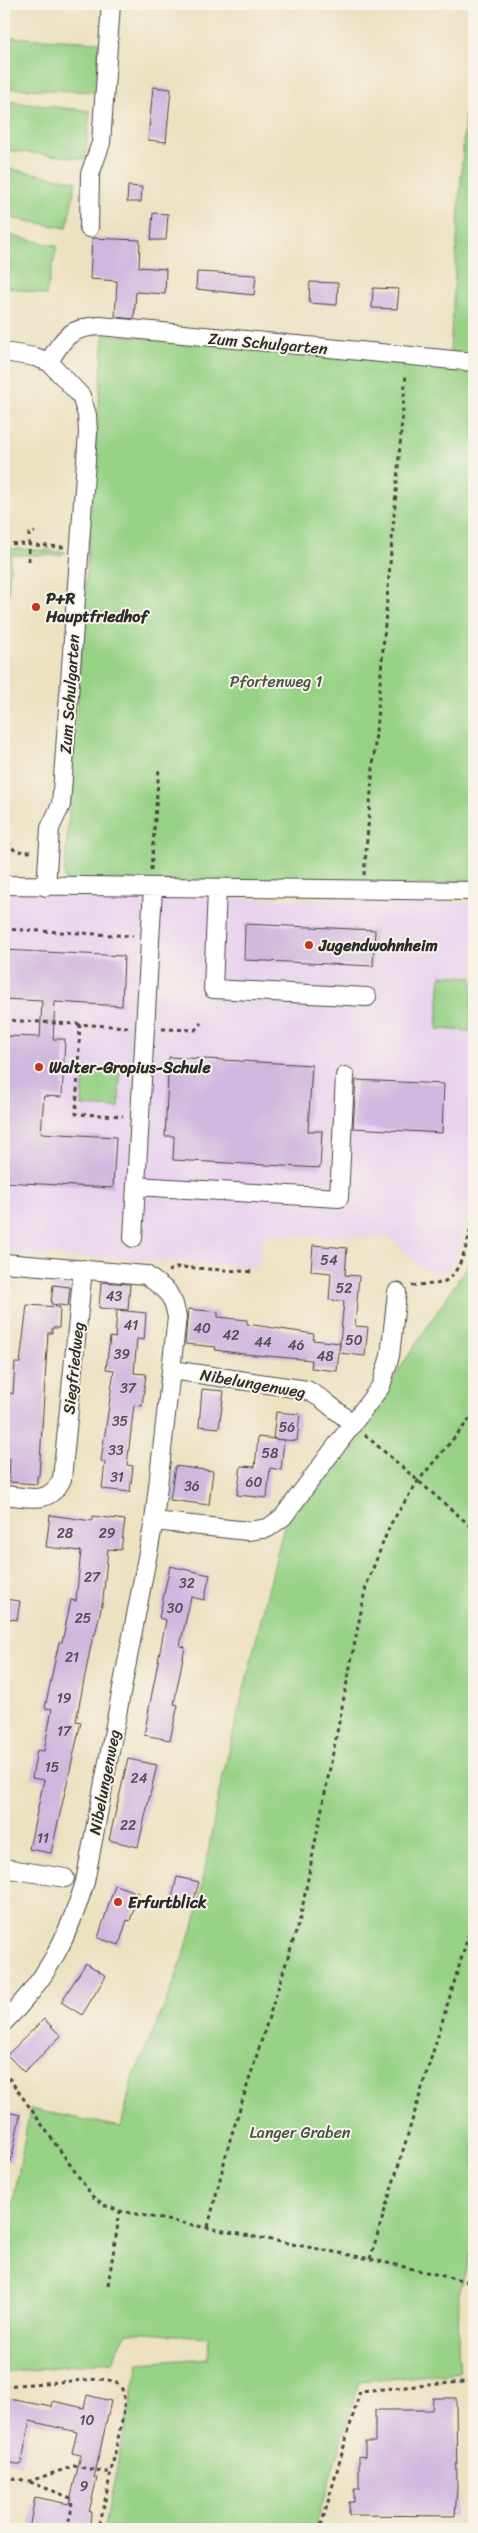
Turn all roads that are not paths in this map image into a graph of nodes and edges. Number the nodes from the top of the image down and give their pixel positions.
1 (111, 4) edge
2 (89, 228) dead end
3 (4, 352) edge
4 (49, 362) junction
5 (474, 362) edge
6 (4, 886) edge
7 (46, 887) junction
8 (152, 889) junction
9 (217, 889) junction
10 (474, 891) edge
11 (367, 997) dead end
12 (345, 1076) dead end
13 (136, 1186) junction
14 (133, 1238) dead end
15 (4, 1263) edge
16 (83, 1269) junction
17 (397, 1292) road end
18 (172, 1370) junction
19 (353, 1424) junction
20 (4, 1496) edge
21 (154, 1521) junction
22 (4, 1868) edge
23 (65, 1878) dead end
24 (4, 2022) edge

1 - 2 street
3 - 4 street
4 - 5 street, Zum Schulgarten
4 - 7 street, Zum Schulgarten
6 - 7 street
7 - 8 street
8 - 9 street
8 - 13 street
9 - 10 street
9 - 11 street
12 - 13 street
13 - 14 street
15 - 16 street
16 - 18 street, Nibelungenweg
16 - 20 street, Siegfriedweg
17 - 19 street
18 - 19 street, Nibelungenweg
18 - 21 street, Nibelungenweg
19 - 21 street
21 - 24 street, Nibelungenweg
22 - 23 street

